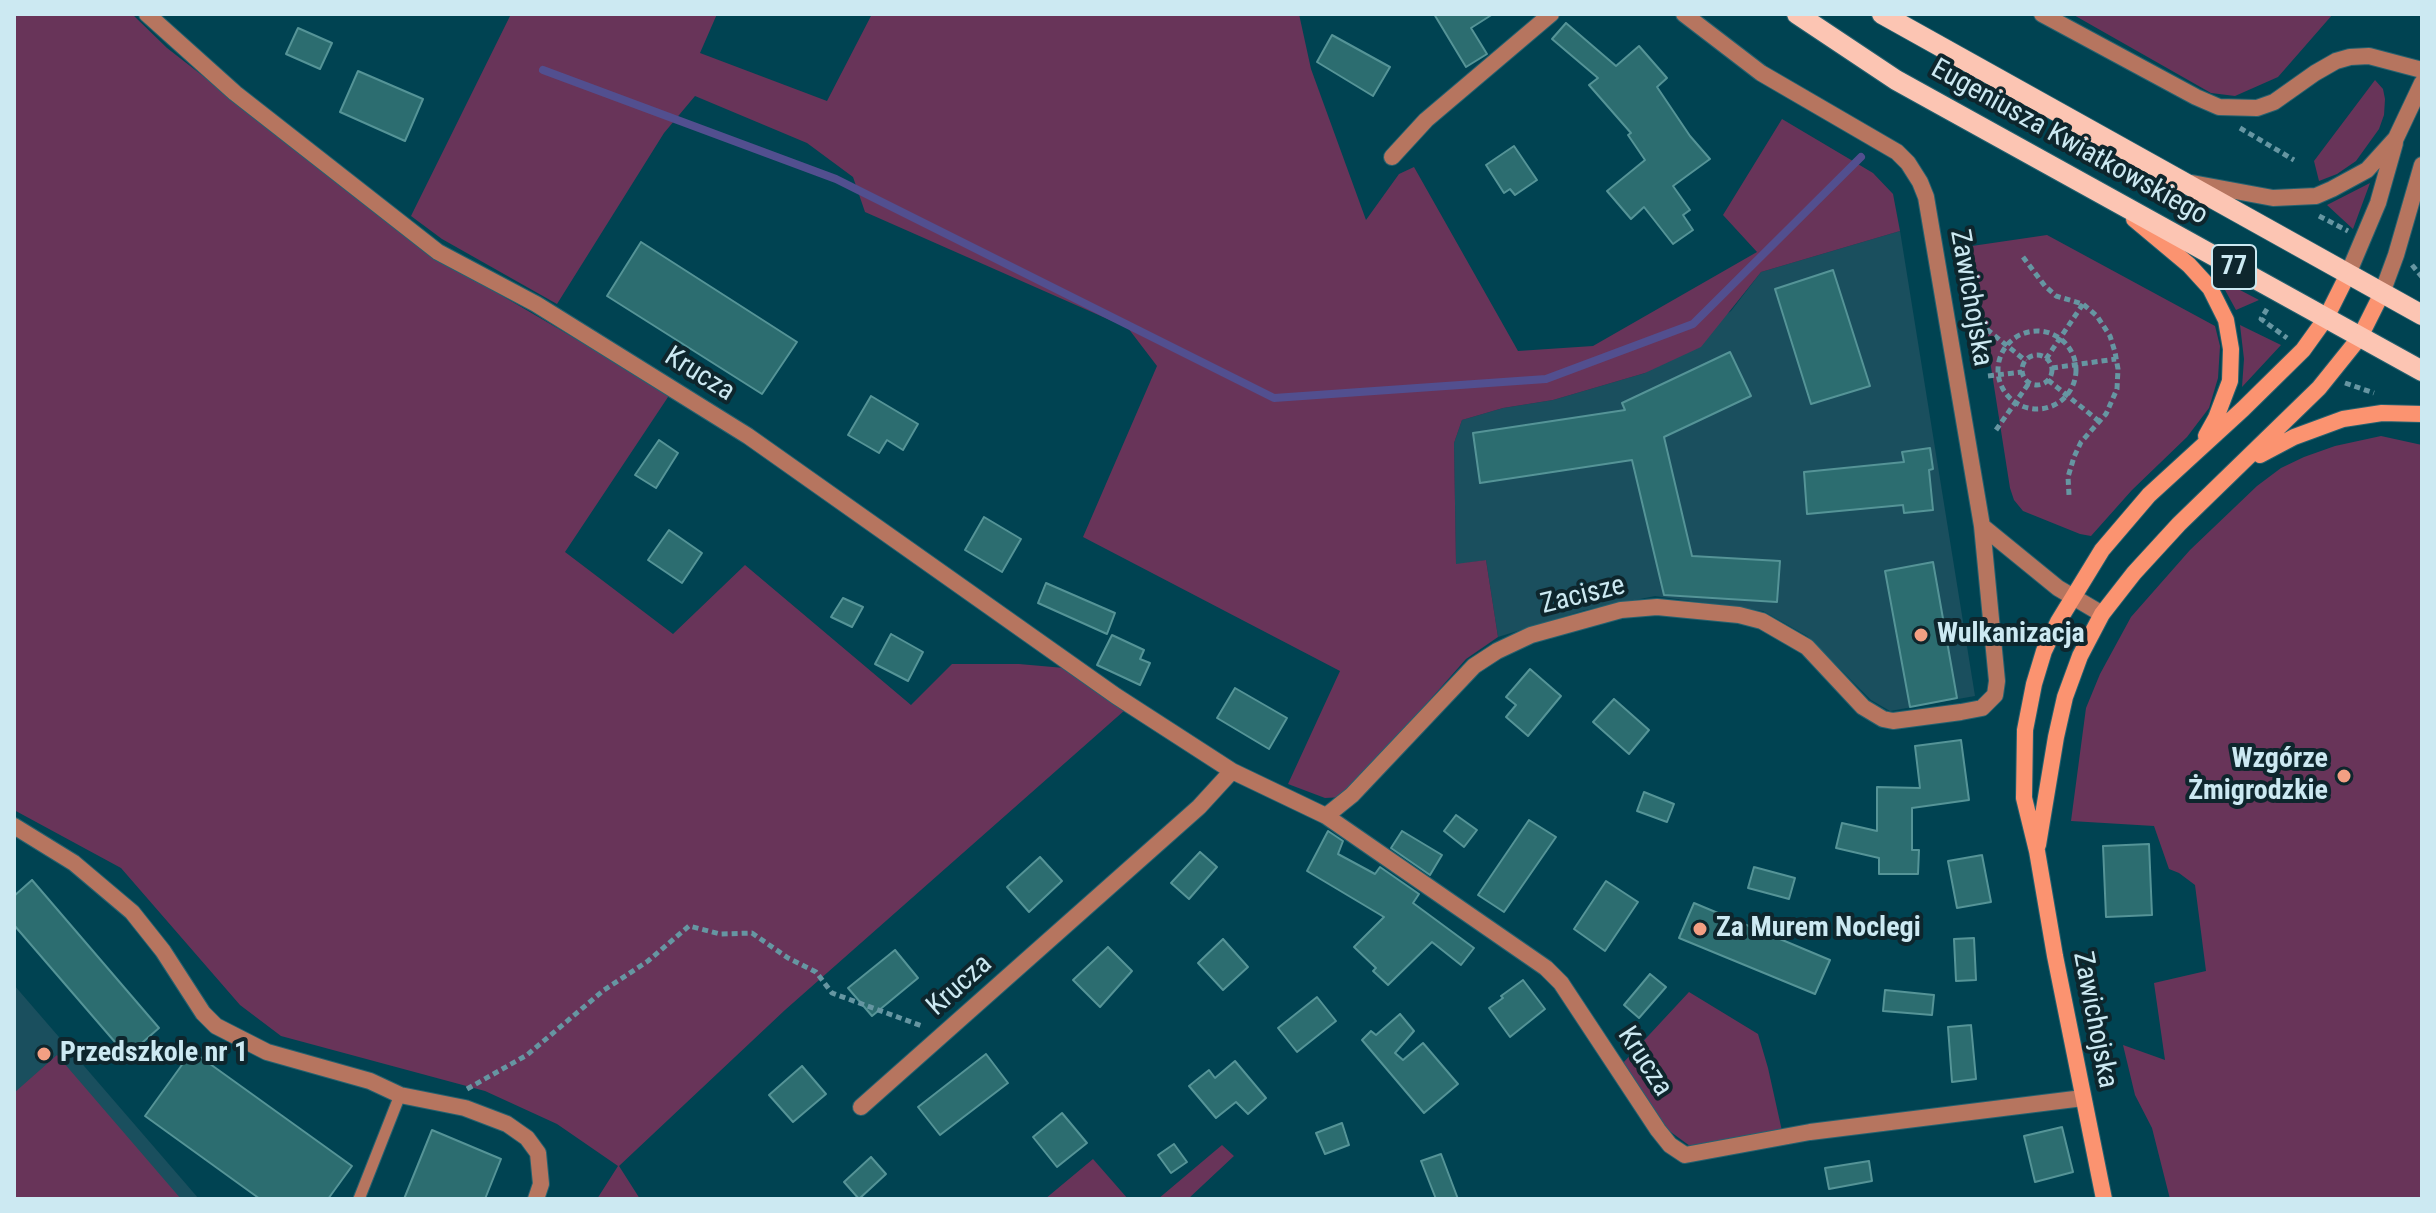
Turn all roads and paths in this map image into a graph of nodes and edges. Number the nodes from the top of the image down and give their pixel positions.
1 (147, 14) edge
2 (1551, 14) edge
3 (1684, 14) edge
4 (1797, 14) edge
5 (1882, 14) edge
6 (2042, 14) edge
7 (2422, 70) edge
8 (2422, 83) edge
9 (2219, 107) junction
10 (2396, 138) junction
11 (1392, 157) dead end
12 (2294, 160) dead end
13 (2422, 165) edge
14 (2179, 180) junction
15 (2108, 197) junction
16 (2319, 216) dead end
17 (2352, 233) dead end
18 (2023, 257) dead end
19 (2348, 274) junction
20 (2382, 293) junction
21 (2083, 304) junction
22 (2269, 305) dead end
23 (2422, 315) edge
24 (2326, 318) junction
25 (1979, 323) dead end
26 (2360, 337) junction
27 (2287, 338) dead end
28 (2059, 339) junction
29 (2007, 346) junction
30 (2046, 359) junction
31 (2116, 359) junction
32 (2026, 361) junction
33 (2075, 364) junction
34 (2052, 368) junction
35 (2422, 371) edge
36 (2022, 372) junction
37 (1998, 374) junction
38 (1988, 376) dead end
39 (2048, 380) junction
40 (2029, 383) junction
41 (2344, 383) dead end
42 (2067, 395) junction
43 (2380, 395) dead end
44 (2015, 403) junction
45 (2422, 414) edge
46 (2100, 423) junction
47 (1996, 430) dead end
48 (2198, 450) junction
49 (2241, 465) junction
50 (2069, 495) dead end
51 (1982, 526) junction
52 (2072, 597) junction
53 (2102, 614) junction
54 (1982, 708) joint
55 (1232, 771) junction
56 (1326, 816) junction
57 (14, 826) edge
58 (2037, 851) junction
59 (943, 1036) junction
60 (400, 1095) junction
61 (2083, 1098) junction
62 (441, 1103) junction
63 (861, 1107) dead end
64 (359, 1199) edge
65 (536, 1199) edge
66 (2104, 1199) edge

1 - 55 street, Krucza
2 - 11 street
3 - 51 street, Zawichojska
4 - 15 main road, Eugeniusza Kwiatkowskiego / 77
5 - 14 main road, Eugeniusza Kwiatkowskiego / 77
6 - 9 street
7 - 9 street
8 - 10 street
9 - 12 path
10 - 14 street
10 - 19 street
13 - 20 street
14 - 19 main road, Eugeniusza Kwiatkowskiego / 77
15 - 24 main road, Eugeniusza Kwiatkowskiego / 77
15 - 48 street, Zawichojska
16 - 17 path
18 - 21 path
19 - 20 main road, Eugeniusza Kwiatkowskiego / 77
19 - 24 street, Zawichojska
20 - 23 main road, 77
20 - 26 street, Zawichojska
21 - 28 path
21 - 31 path
22 - 27 path
24 - 26 main road, Eugeniusza Kwiatkowskiego / 77
24 - 48 street, Zawichojska
25 - 29 path
26 - 35 main road, 77
26 - 49 street, Zawichojska
28 - 29 path
28 - 30 path
28 - 33 path
29 - 32 path
29 - 37 path
30 - 32 path
30 - 34 path
31 - 33 path
31 - 46 path
32 - 36 path
33 - 34 path
33 - 42 path
34 - 39 path
36 - 37 path
36 - 40 path
37 - 38 path
37 - 44 path
39 - 40 path
39 - 42 path
40 - 44 path
41 - 43 path
42 - 44 path
42 - 46 path
44 - 47 path
45 - 49 street
46 - 50 path
48 - 52 street, Zawichojska
49 - 53 street, Zawichojska
51 - 52 street
51 - 54 street, Zawichojska
52 - 53 street
52 - 58 street, Zawichojska
53 - 58 street, Zawichojska
54 - 56 street, Zacisze
55 - 56 street, Krucza
55 - 59 street, Krucza
56 - 61 street, Krucza
57 - 60 street
58 - 61 street, Zawichojska
59 - 62 path
59 - 63 street, Krucza
60 - 62 street
60 - 64 lane
61 - 66 street, Zawichojska
62 - 65 street

